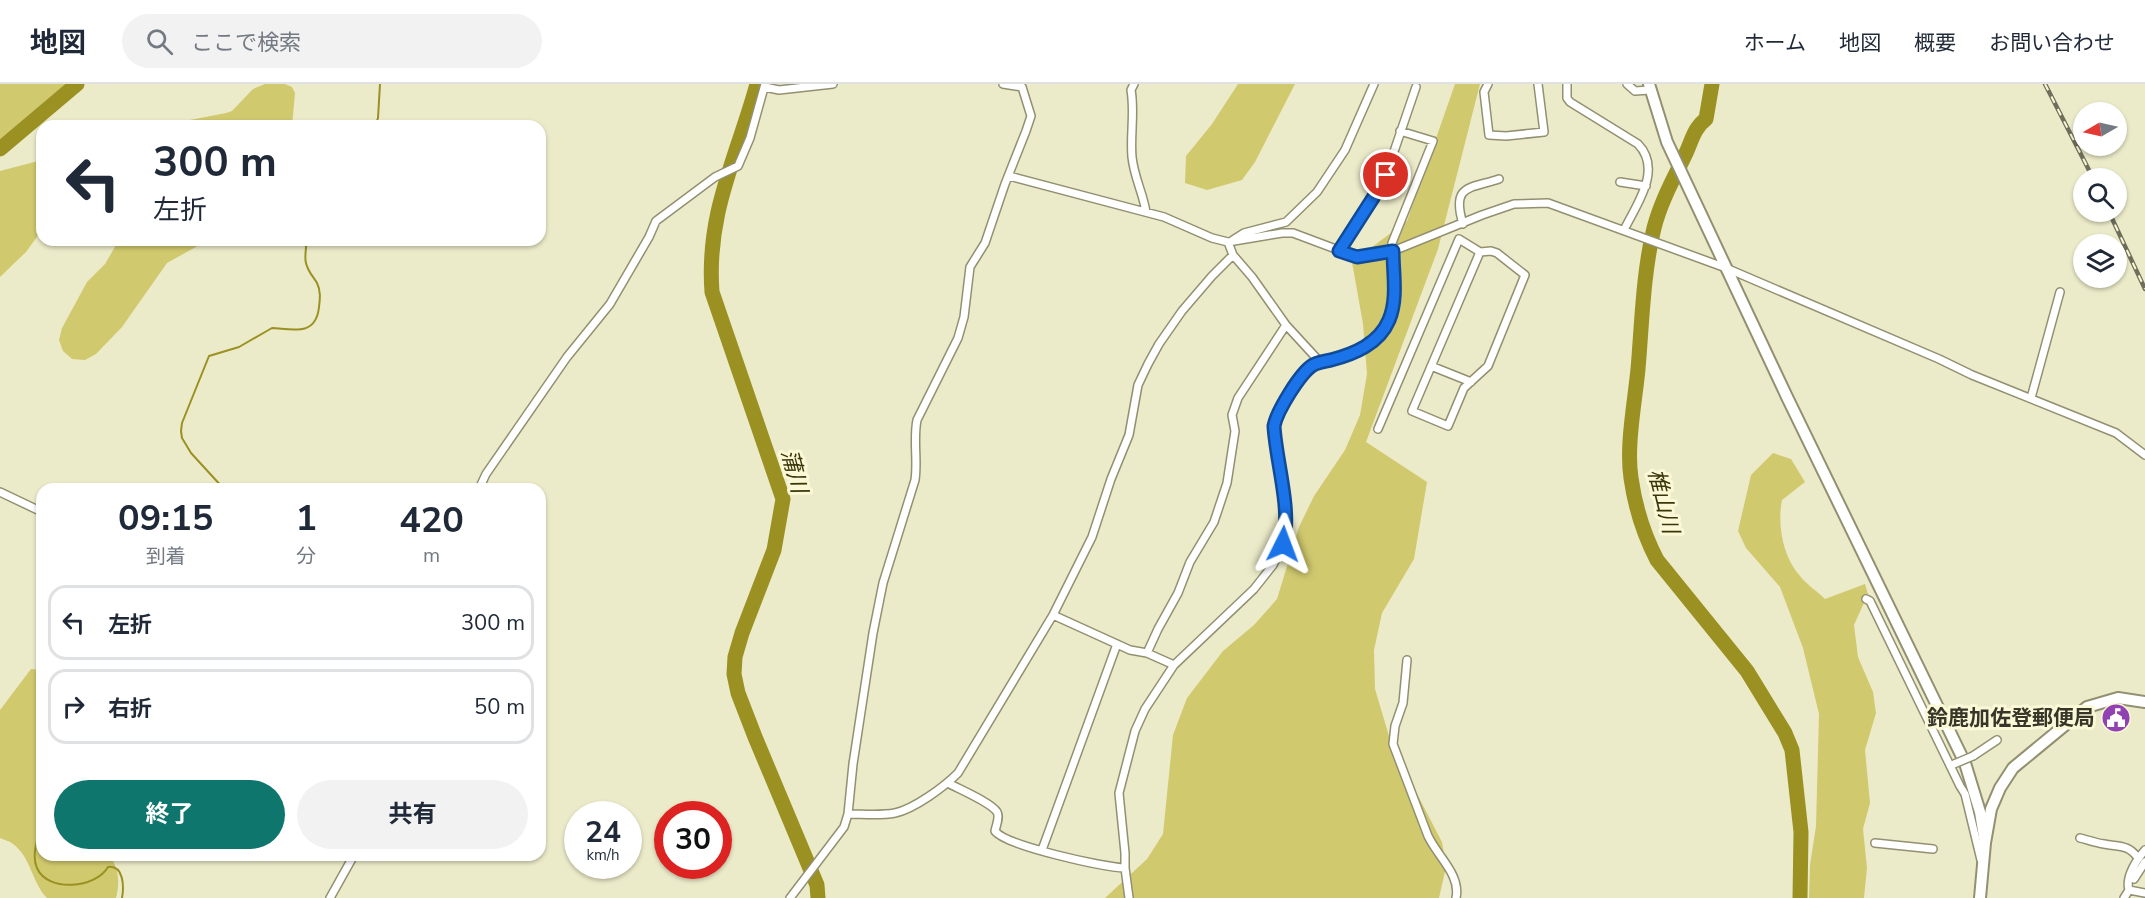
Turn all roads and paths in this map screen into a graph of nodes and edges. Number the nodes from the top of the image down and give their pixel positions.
1 (833, 84) edge
2 (1003, 84) edge
3 (1134, 84) edge
4 (1374, 84) edge
5 (1488, 84) edge
6 (1538, 84) edge
7 (1567, 84) edge
8 (1626, 84) edge
9 (765, 85) edge
10 (1023, 85) edge
11 (1416, 87) dead end
12 (1649, 87) edge
13 (1400, 131) junction
14 (1009, 176) junction
15 (1499, 179) dead end
16 (1620, 182) dead end
17 (1646, 186) junction
18 (1146, 212) junction
19 (1463, 224) junction
20 (1455, 227) junction
21 (1627, 231) junction
22 (1459, 239) junction
23 (1228, 242) junction
24 (1339, 251) junction
25 (1393, 251) junction
26 (1480, 252) junction
27 (1233, 255) junction
28 (1726, 268) junction
29 (2060, 292) dead end
30 (1286, 325) junction
31 (1320, 362) junction
32 (1431, 366) junction
33 (1471, 382) junction
34 (2031, 398) junction
35 (1378, 429) dead end
36 (2145, 455) edge
37 (482, 483) edge
38 (0, 492) edge
39 (36, 509) edge
40 (1866, 599) dead end
41 (1053, 615) junction
42 (1117, 644) junction
43 (1147, 653) junction
44 (1407, 660) dead end
45 (1174, 665) junction
46 (2145, 702) edge
47 (1997, 740) dead end
48 (1953, 765) junction
49 (948, 783) junction
50 (848, 814) junction
51 (2080, 838) dead end
52 (1875, 843) dead end
53 (1985, 843) junction
54 (1933, 849) dead end
55 (1042, 850) junction
56 (2145, 850) edge
57 (2142, 860) edge
58 (351, 861) edge
59 (1984, 865) junction
60 (1125, 868) junction
61 (2129, 890) junction
62 (2145, 893) edge
63 (330, 898) edge
64 (790, 898) edge
65 (1129, 898) edge
66 (1456, 898) edge
67 (1980, 898) edge
68 (2124, 898) edge

1 - 9 street
2 - 10 street
3 - 18 street
4 - 23 street
5 - 6 street
7 - 17 street
8 - 12 street
9 - 37 street
10 - 14 street
11 - 13 street
12 - 28 street
13 - 24 street
13 - 25 street
14 - 18 street
14 - 50 street
15 - 19 street
16 - 17 street
17 - 21 street
18 - 23 street
19 - 20 street
19 - 21 street
20 - 22 street
20 - 25 street
21 - 28 street
22 - 26 street
22 - 35 street
23 - 24 street
23 - 27 street
24 - 25 street
25 - 31 street
26 - 32 street
26 - 33 street
27 - 30 street
27 - 41 street
28 - 34 street
28 - 53 street
29 - 34 street
30 - 31 street
30 - 43 street
31 - 45 street
32 - 33 street
32 - 33 street
34 - 36 street
38 - 39 street
40 - 48 street
41 - 42 street
41 - 49 street
42 - 43 street
42 - 55 street
43 - 45 street
44 - 66 street
45 - 60 street
46 - 53 street
47 - 48 street, bridge
48 - 59 street
49 - 50 street
49 - 55 street
50 - 64 street
51 - 57 street
52 - 54 street
53 - 59 street
55 - 60 street
56 - 57 street
57 - 61 street
58 - 63 street
59 - 67 street
60 - 65 street
61 - 62 street
61 - 68 street

